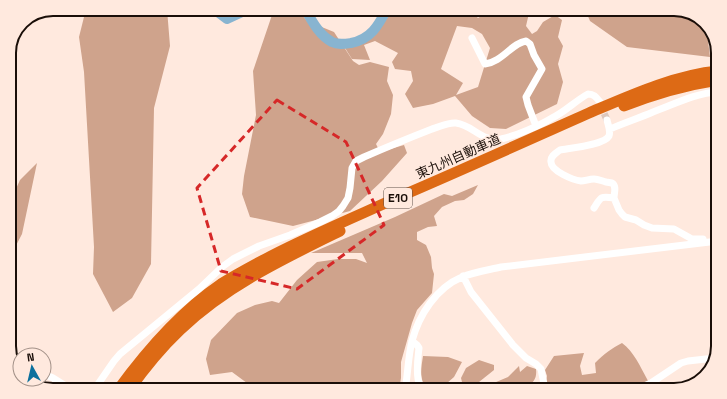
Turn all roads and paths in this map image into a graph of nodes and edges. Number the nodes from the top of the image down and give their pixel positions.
1 (472, 38) dead end
2 (711, 72) edge
3 (711, 81) edge
4 (711, 93) edge
5 (600, 102) dead end
6 (607, 120) tunnel mouth
7 (536, 126) junction
8 (610, 129) junction
9 (614, 198) junction
10 (594, 208) dead end
11 (711, 238) edge
12 (711, 242) edge
13 (463, 276) junction
14 (412, 341) junction
15 (709, 359) edge
16 (52, 378) edge
17 (61, 383) edge
18 (99, 383) edge
19 (123, 383) edge
20 (135, 383) edge
21 (406, 383) edge
22 (419, 383) edge
23 (544, 383) edge
24 (651, 383) edge

1 - 7 street
2 - 19 highway, 東九州自動車道 / E10
3 - 20 highway, 東九州自動車道 / E10
4 - 8 street
5 - 7 street
6 - 8 street
7 - 18 street
8 - 9 street
9 - 10 street
9 - 11 street
12 - 13 street
13 - 14 street
13 - 23 street
14 - 21 street
14 - 22 street
15 - 24 street
16 - 17 street

